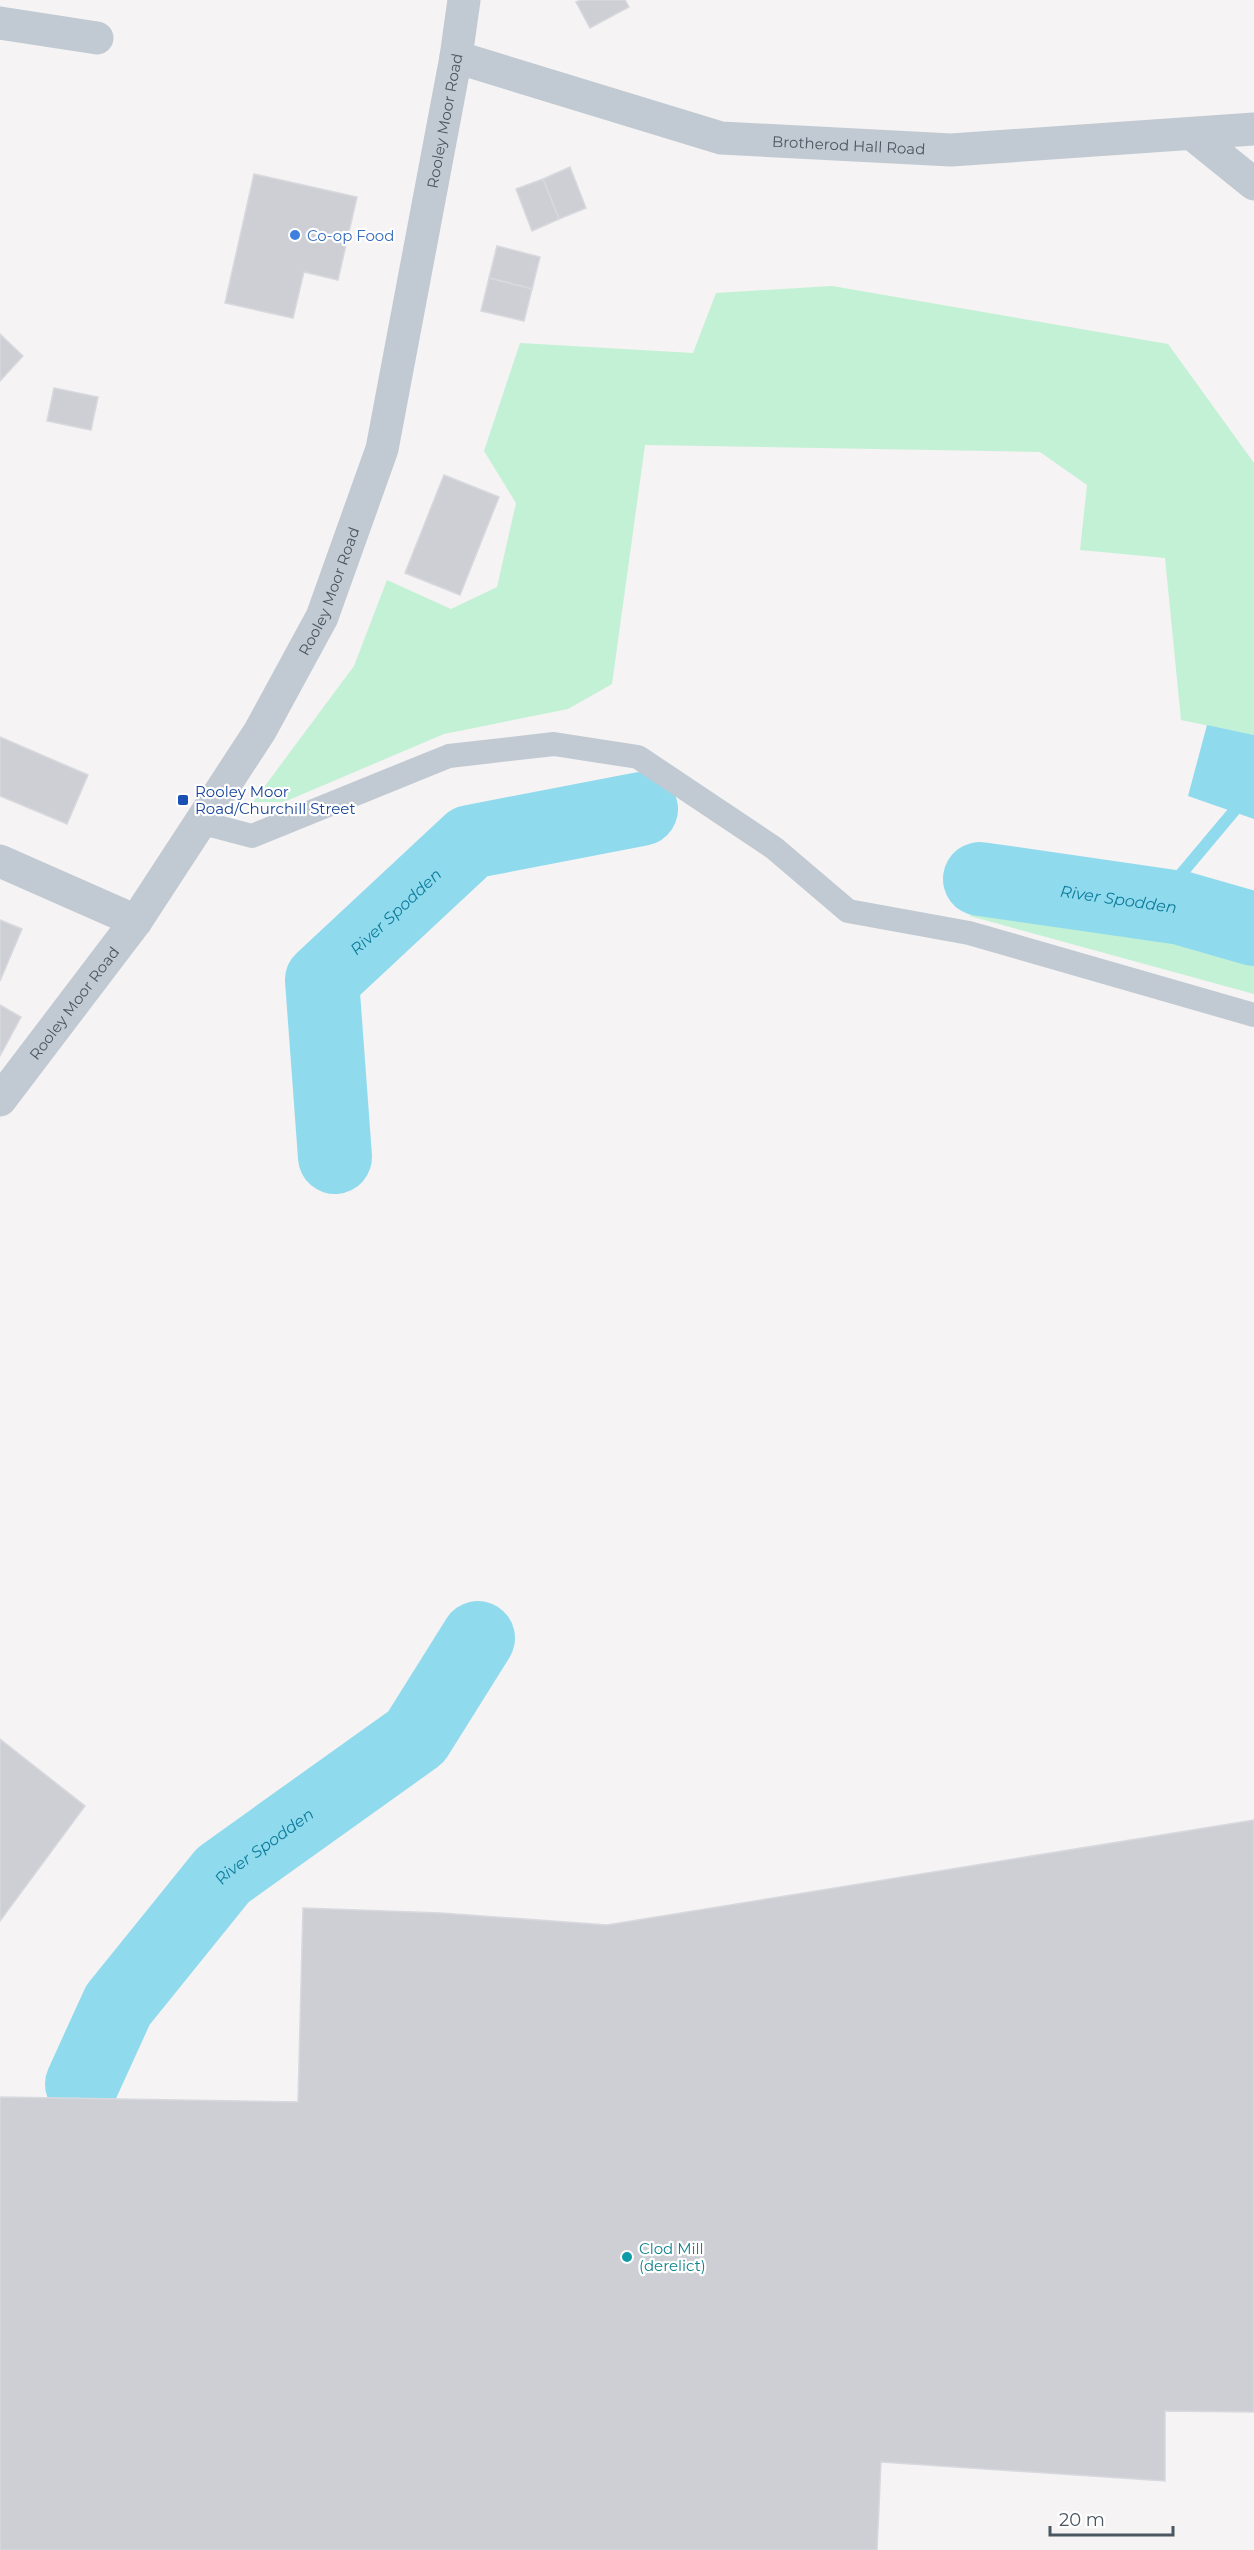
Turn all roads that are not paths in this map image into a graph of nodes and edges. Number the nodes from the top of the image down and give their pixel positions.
1 (464, 0) edge
2 (0, 23) edge
3 (97, 38) dead end
4 (456, 57) junction
5 (1254, 129) edge
6 (1192, 134) junction
7 (1254, 184) edge
8 (199, 822) junction
9 (0, 861) edge
10 (136, 921) junction
11 (1254, 1015) edge
12 (0, 1100) edge

1 - 4 street, Rooley Moor Road
2 - 3 street
4 - 6 street, Brotherod Hall Road
4 - 8 street, Rooley Moor Road
5 - 6 street, Brotherod Hall Road
6 - 7 street
8 - 10 street, Rooley Moor Road
8 - 11 lane
9 - 10 street
10 - 12 street, Rooley Moor Road

